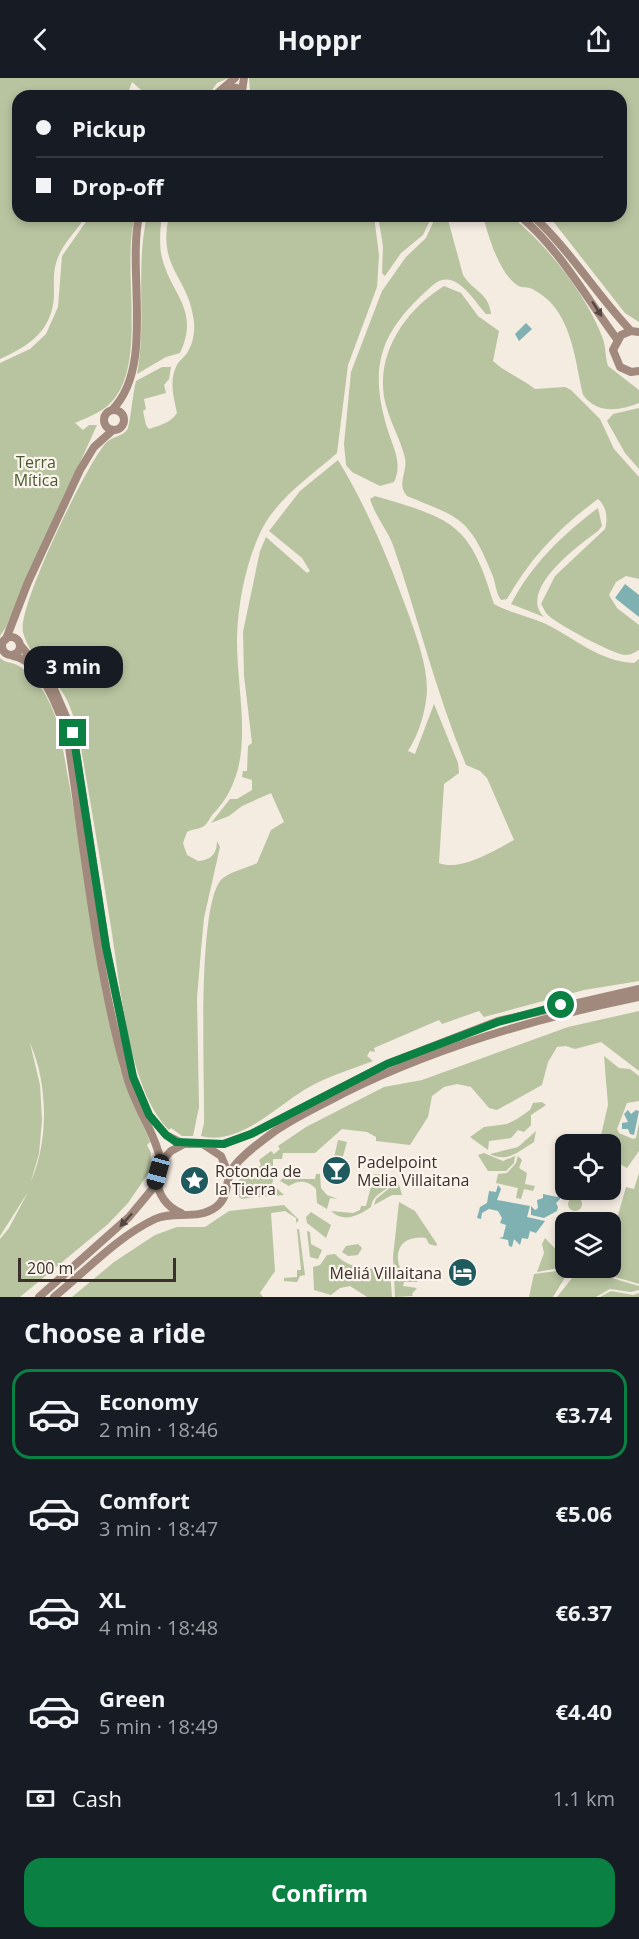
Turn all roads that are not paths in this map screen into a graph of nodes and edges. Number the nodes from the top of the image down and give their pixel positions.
1 (236, 78) edge
2 (227, 86) junction
3 (222, 90) edge
4 (237, 90) edge
5 (139, 222) edge
6 (527, 222) edge
7 (540, 222) edge
8 (635, 331) edge
9 (617, 339) junction
10 (638, 373) edge
11 (124, 394) junction
12 (112, 410) junction
13 (124, 417) junction
14 (104, 420) junction
15 (113, 430) junction
16 (94, 447) junction
17 (16, 615) junction
18 (6, 639) junction
19 (20, 643) junction
20 (13, 656) junction
21 (639, 989) edge
22 (639, 997) edge
23 (184, 1144) junction
24 (201, 1144) junction
25 (161, 1162) junction
26 (158, 1172) junction
27 (229, 1177) junction
28 (184, 1214) junction
29 (39, 1297) edge
30 (54, 1297) edge

1 - 2 main road
2 - 3 main road
2 - 4 main road
5 - 11 main road
6 -> 9 main road
7 - 8 main road
8 - 9 main road
9 - 10 main road
11 - 12 main road
11 - 13 main road
12 - 13 main road
12 - 14 main road
13 - 15 main road
14 - 15 main road
14 - 16 main road
15 - 16 main road
16 - 17 main road
17 - 18 main road
17 - 19 main road
18 - 19 main road
18 - 20 main road
19 - 20 main road
19 - 23 main road
20 - 25 main road
21 - 24 main road
22 - 27 main road
23 - 24 main road
23 - 25 main road
24 - 27 main road
25 - 26 main road
26 - 28 main road
26 -> 29 main road
27 - 28 main road
28 - 30 main road

